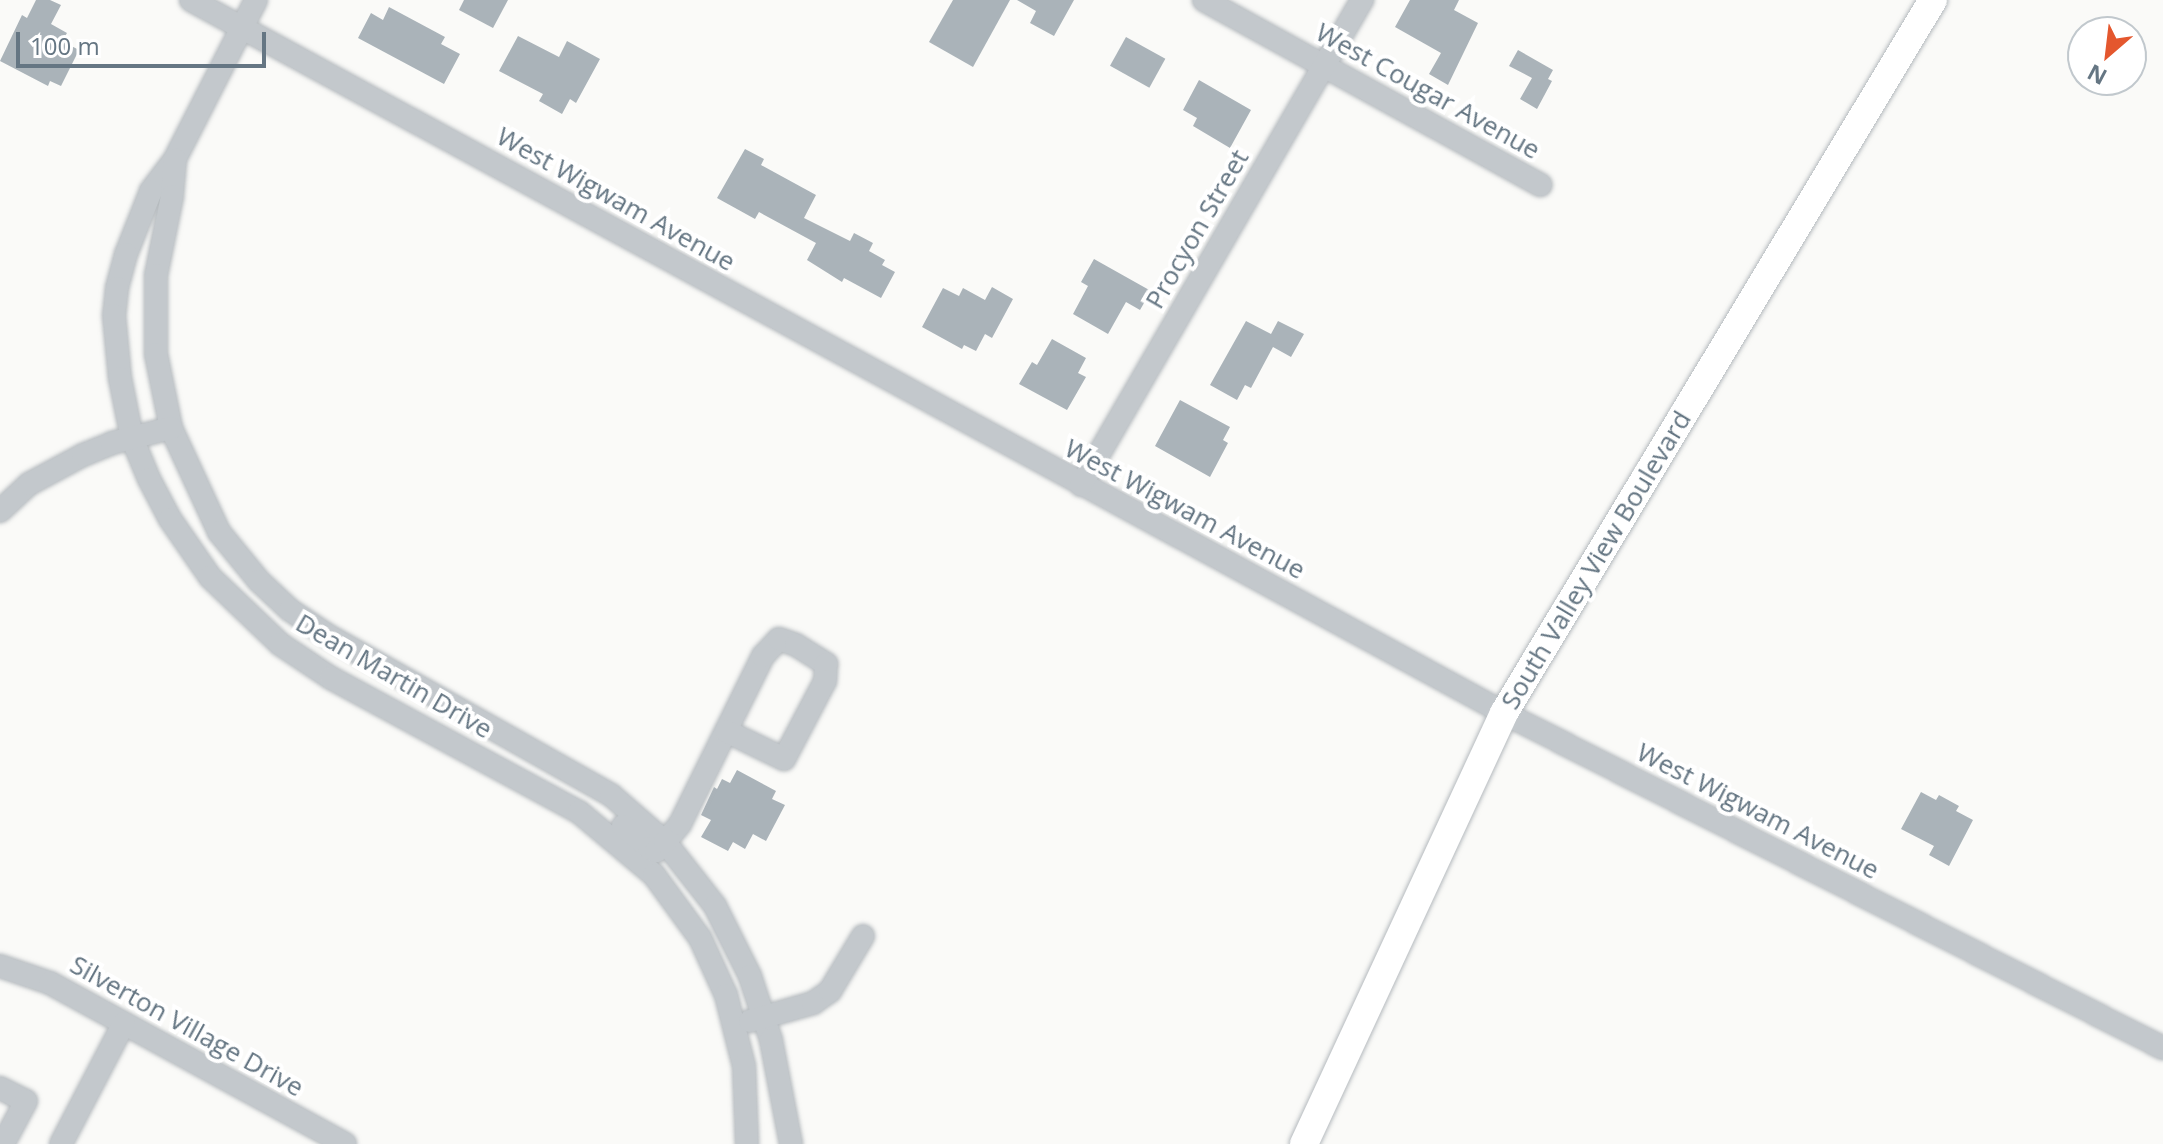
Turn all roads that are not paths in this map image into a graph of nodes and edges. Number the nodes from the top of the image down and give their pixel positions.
1 (191, 0) edge
2 (256, 0) edge
3 (1204, 0) edge
4 (1362, 0) edge
5 (1933, 0) edge
6 (241, 28) junction
7 (1324, 66) junction
8 (175, 159) junction
9 (1540, 185) dead end
10 (171, 428) junction
11 (132, 438) junction
12 (1081, 485) junction
13 (0, 511) edge
14 (1504, 713) junction
15 (726, 731) junction
16 (521, 742) junction
17 (505, 770) junction
18 (550, 794) junction
19 (665, 842) junction
20 (863, 936) dead end
21 (0, 966) edge
22 (764, 1016) junction
23 (124, 1023) junction
24 (736, 1027) junction
25 (2163, 1048) edge
26 (0, 1088) edge
27 (340, 1143) edge
28 (3, 1144) edge
29 (61, 1144) edge
30 (747, 1144) edge
31 (791, 1144) edge
32 (1304, 1144) edge

1 - 6 street, West Wigwam Avenue
2 - 6 street, Dean Martin Drive
3 - 7 street, West Cougar Avenue
4 - 7 street, Procyon Street
5 - 14 main road, South Valley View Boulevard
6 - 8 street, Dean Martin Drive
6 - 12 street, West Wigwam Avenue
7 - 9 street, West Cougar Avenue
7 - 12 street, Procyon Street
8 - 10 street, Dean Martin Drive
8 - 11 street, Dean Martin Drive
10 - 11 street
10 - 16 street, Dean Martin Drive
11 - 13 street
11 - 17 street, Dean Martin Drive
12 - 14 street, West Wigwam Avenue
14 - 25 street, West Wigwam Avenue
14 - 32 main road, South Valley View Boulevard
15 - 15 street
15 - 19 street
16 - 17 street
16 - 19 street, Dean Martin Drive
17 - 18 street, Dean Martin Drive
18 - 19 street
18 - 24 street, Dean Martin Drive
19 - 22 street, Dean Martin Drive
20 - 22 street
21 - 23 street, Silverton Village Drive
22 - 24 street
22 - 31 street, Dean Martin Drive
23 - 27 street, Silverton Village Drive
23 - 29 street
24 - 30 street, Dean Martin Drive
26 - 28 street

